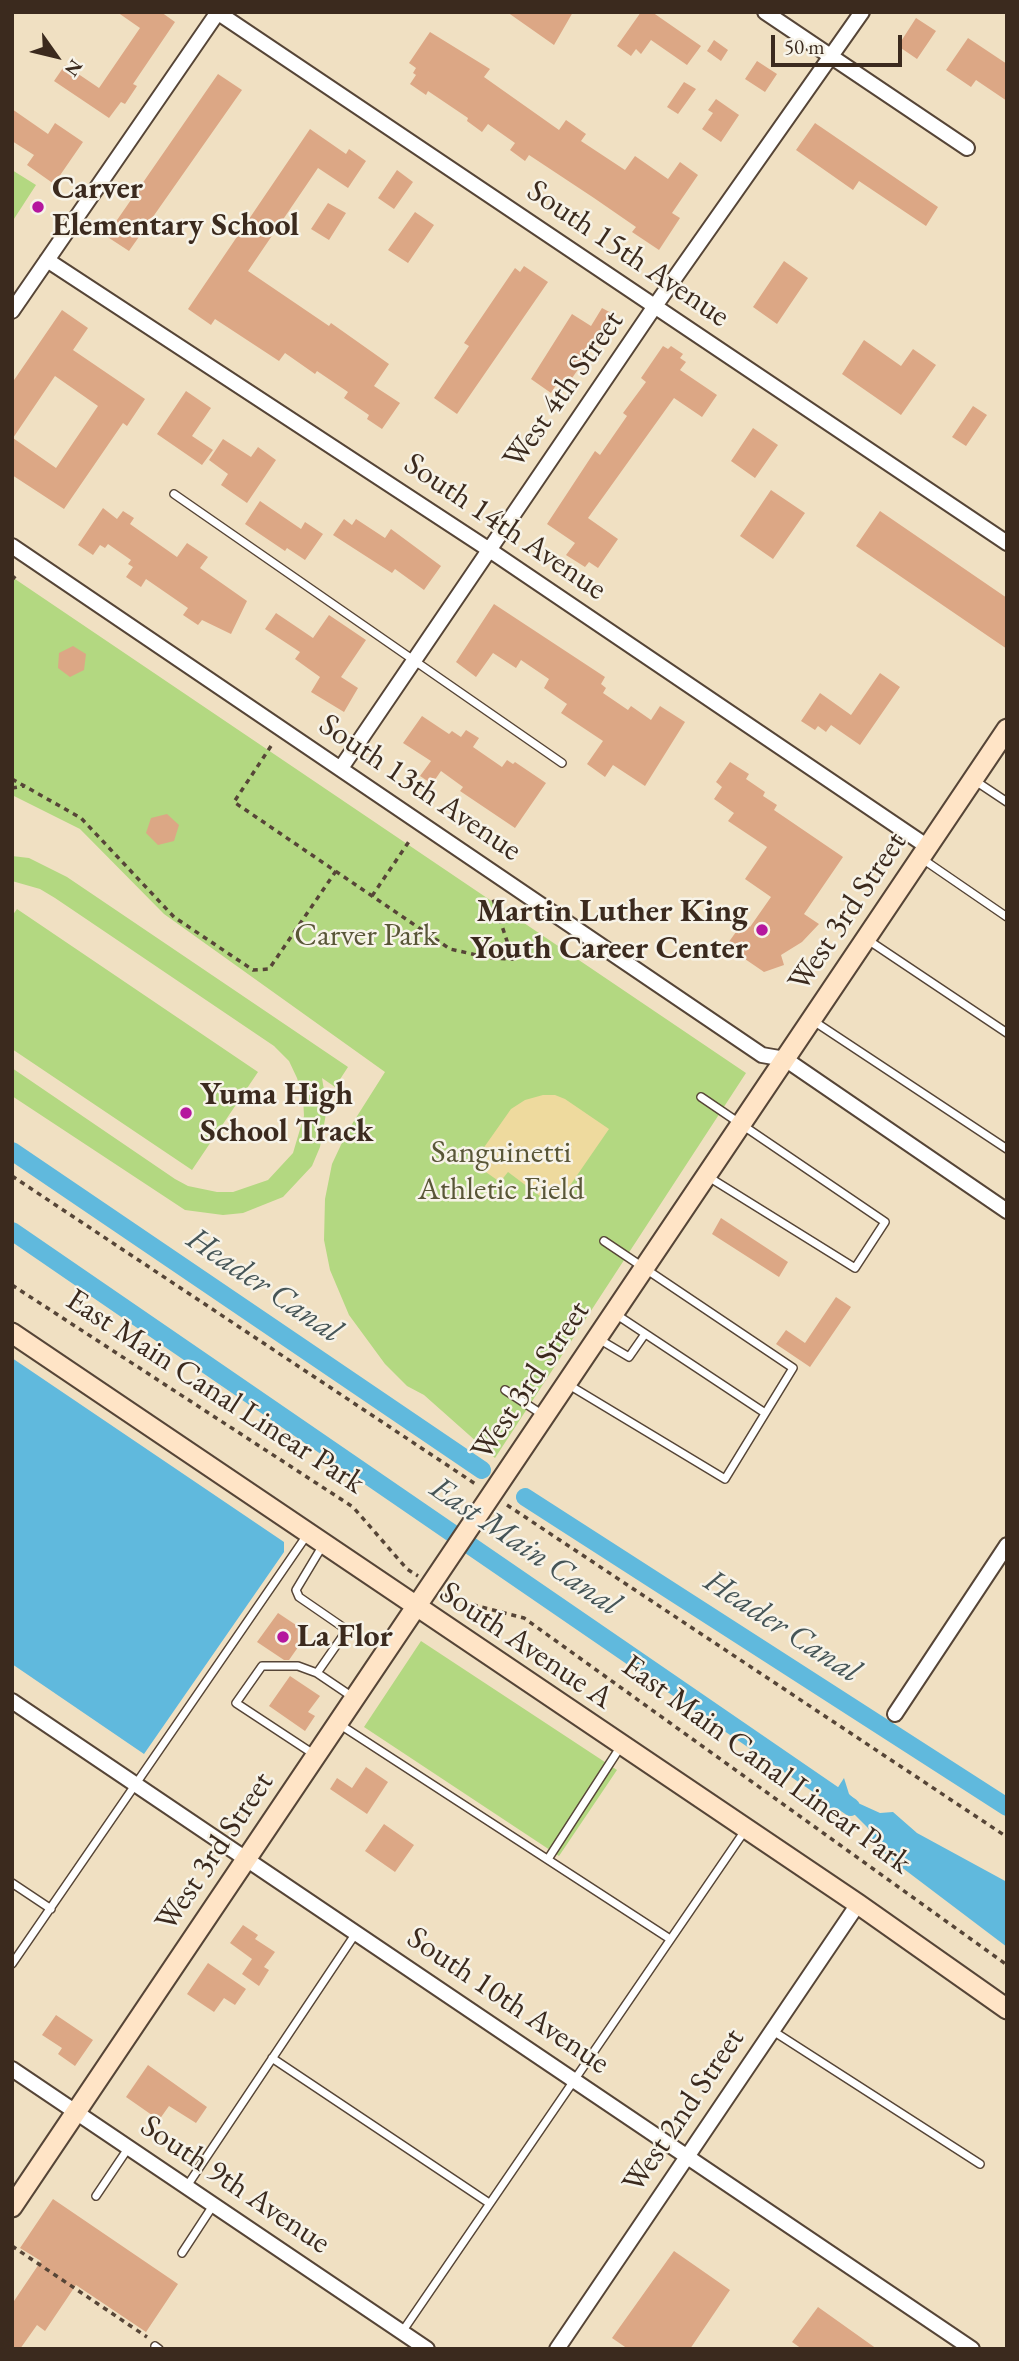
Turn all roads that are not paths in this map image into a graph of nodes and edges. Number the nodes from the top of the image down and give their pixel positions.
1 (217, 12) edge
2 (765, 12) edge
3 (862, 12) edge
4 (832, 58) junction
5 (967, 148) dead end
6 (47, 260) junction
7 (655, 306) junction
8 (12, 312) edge
9 (174, 494) dead end
10 (1007, 542) edge
11 (12, 546) edge
12 (488, 549) junction
13 (414, 660) junction
14 (1007, 729) edge
15 (562, 763) dead end
16 (341, 768) junction
17 (973, 779) junction
18 (1007, 802) edge
19 (924, 852) junction
20 (1007, 917) edge
21 (866, 939) junction
22 (812, 1020) junction
23 (1007, 1033) edge
24 (785, 1059) junction
25 (701, 1097) dead end
26 (740, 1125) junction
27 (1007, 1149) edge
28 (706, 1176) junction
29 (1007, 1211) edge
30 (604, 1241) dead end
31 (644, 1267) junction
32 (613, 1313) junction
33 (12, 1333) edge
34 (645, 1334) junction
35 (597, 1337) junction
36 (566, 1383) junction
37 (505, 1390) dead end
38 (765, 1413) junction
39 (544, 1415) junction
40 (316, 1539) junction
41 (1007, 1545) edge
42 (416, 1608) junction
43 (317, 1673) junction
44 (355, 1698) junction
45 (12, 1701) edge
46 (895, 1714) dead end
47 (338, 1723) junction
48 (622, 1746) junction
49 (316, 1755) junction
50 (136, 1785) junction
51 (746, 1829) junction
52 (247, 1858) junction
53 (548, 1859) junction
54 (12, 1883) edge
55 (858, 1904) junction
56 (51, 1909) junction
57 (356, 1933) junction
58 (670, 1939) junction
59 (12, 1964) edge
60 (1007, 2009) edge
61 (772, 2030) junction
62 (272, 2058) junction
63 (12, 2069) edge
64 (573, 2078) junction
65 (76, 2112) junction
66 (129, 2147) junction
67 (687, 2156) junction
68 (980, 2164) dead end
69 (187, 2186) junction
70 (96, 2196) dead end
71 (489, 2203) junction
72 (214, 2204) junction
73 (12, 2207) edge
74 (182, 2253) dead end
75 (402, 2332) junction
76 (427, 2349) edge
77 (556, 2349) edge
78 (972, 2349) edge

1 - 6 street
1 - 7 street, South 15th Avenue
2 - 4 street
3 - 4 street, West 4th Street
4 - 5 street
4 - 7 street, West 4th Street
6 - 8 street
6 - 12 street, South 14th Avenue
7 - 10 street, South 15th Avenue
7 - 12 street, West 4th Street
9 - 13 lane
11 - 16 street, South 13th Avenue
12 - 13 street, West 4th Street
12 - 19 street, South 14th Avenue
13 - 15 lane
13 - 16 street, West 4th Street
14 - 17 street, West 3rd Street
16 - 24 street, South 13th Avenue
17 - 18 lane
17 - 19 street, West 3rd Street
19 - 20 lane
19 - 21 street, West 3rd Street
21 - 22 street, West 3rd Street
21 - 23 lane
22 - 24 street, West 3rd Street
22 - 27 lane
24 - 26 street, West 3rd Street
24 - 29 street, South 13th Avenue
25 - 26 lane
26 - 28 street, West 3rd Street
26 - 28 lane
28 - 31 street, West 3rd Street
30 - 31 lane
31 - 32 street, West 3rd Street
31 - 38 lane
32 - 34 lane
32 - 35 street, West 3rd Street
33 - 40 street, South Avenue A
34 - 35 lane
34 - 38 lane
35 - 36 street, West 3rd Street
36 - 38 lane
36 - 39 street, West 3rd Street
37 - 39 lane
39 - 42 street, West 3rd Street
40 - 42 street, South Avenue A
40 - 43 lane
40 - 50 lane
41 - 46 street
42 - 44 street, West 3rd Street
42 - 48 street, South Avenue A
43 - 44 lane
43 - 49 lane
44 - 47 street, West 3rd Street
45 - 50 street, South 10th Avenue
47 - 49 street, West 3rd Street
47 - 53 lane
48 - 51 street, South Avenue A
48 - 53 lane
49 - 52 street, West 3rd Street
50 - 52 street, South 10th Avenue
50 - 56 lane
51 - 55 street, South Avenue A
51 - 58 lane
52 - 57 street, South 10th Avenue
52 - 65 street, West 3rd Street
53 - 58 lane
54 - 56 lane
55 - 60 street, South Avenue A
55 - 61 street, West 2nd Street
56 - 59 lane
57 - 62 lane
57 - 64 street, South 10th Avenue
58 - 64 lane
61 - 67 street, West 2nd Street
61 - 68 lane
62 - 69 lane
62 - 71 lane
63 - 65 street, South 9th Avenue
64 - 67 street, South 10th Avenue
64 - 71 lane
65 - 66 street, South 9th Avenue
65 - 73 street, West 3rd Street
66 - 69 street, South 9th Avenue
66 - 70 lane
67 - 77 street, West 2nd Street
67 - 78 street, South 10th Avenue
69 - 72 street, South 9th Avenue
71 - 75 lane
72 - 74 lane
72 - 75 street, South 9th Avenue
75 - 76 street, South 9th Avenue

